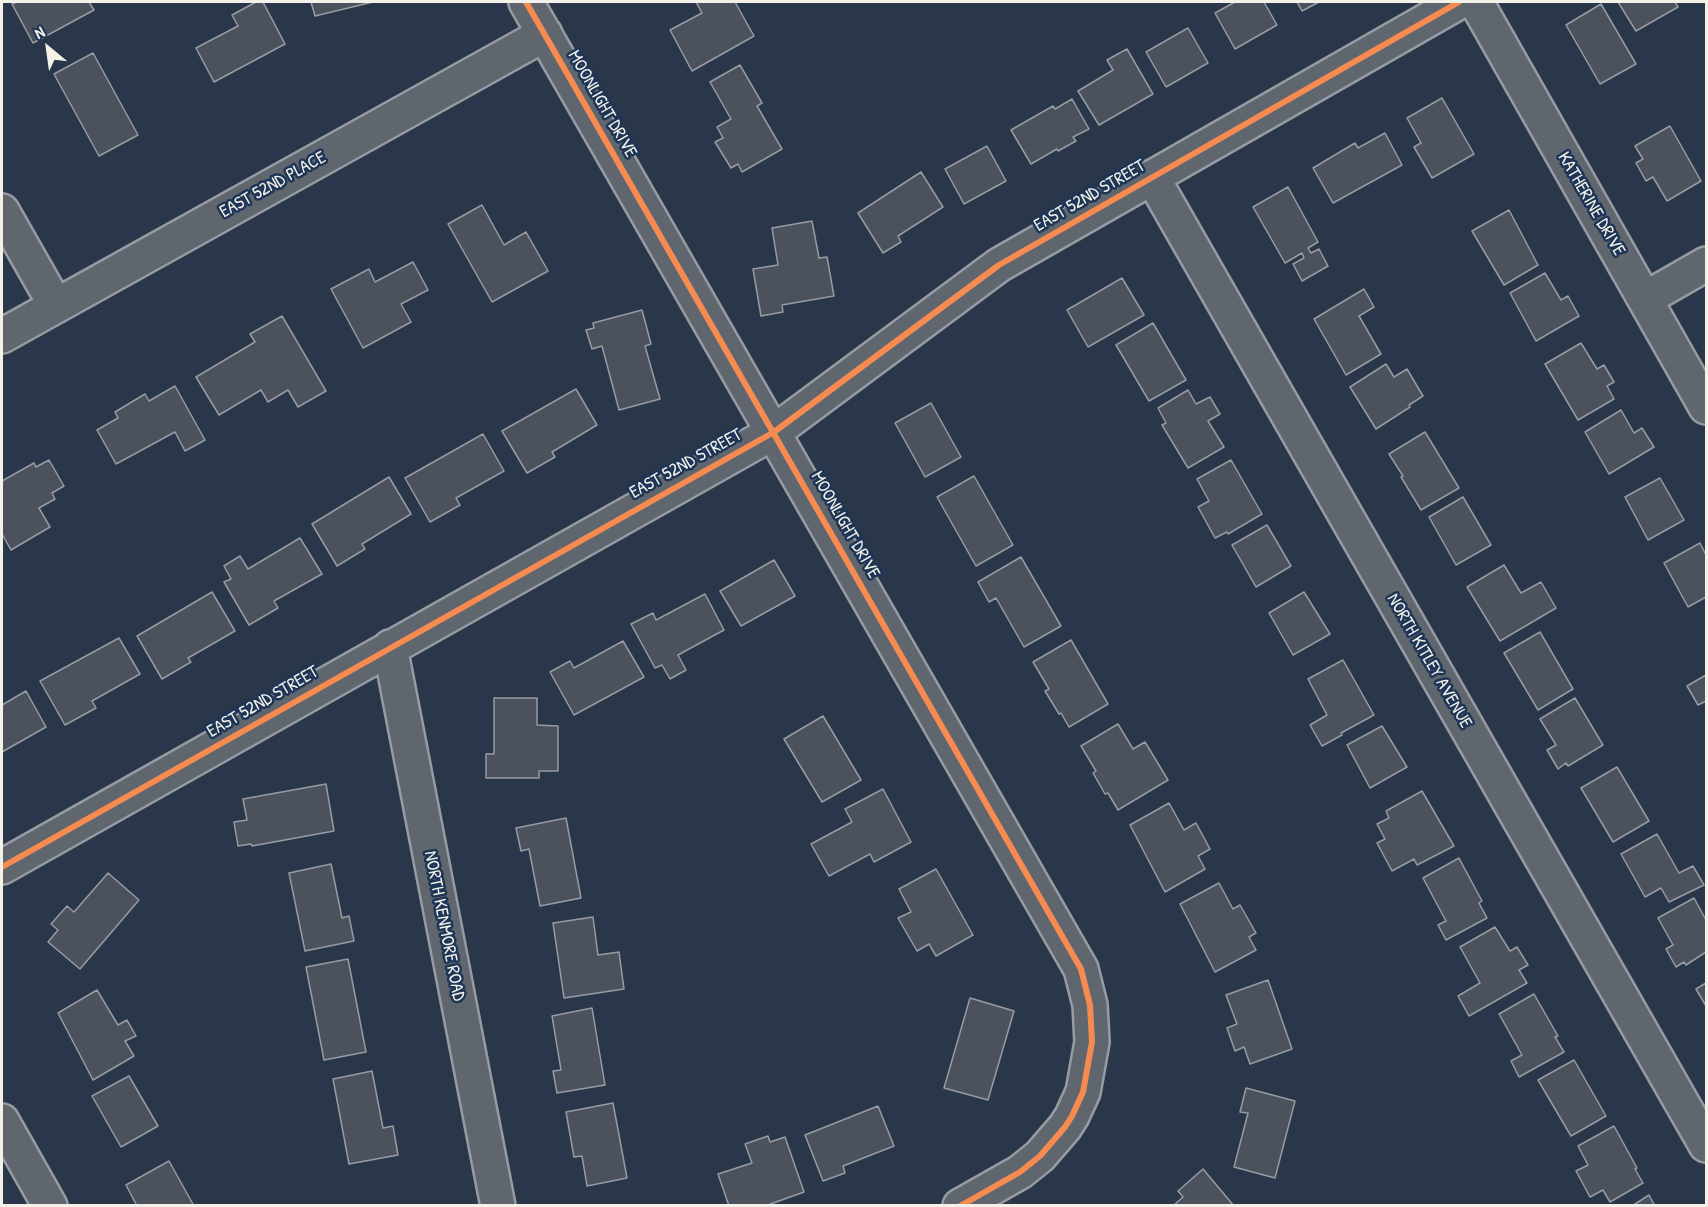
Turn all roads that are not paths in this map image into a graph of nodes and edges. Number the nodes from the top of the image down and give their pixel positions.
1 (526, 2) edge
2 (1459, 2) edge
3 (1476, 2) edge
4 (545, 34) junction
5 (1152, 177) junction
6 (2, 211) edge
7 (1707, 264) edge
8 (1645, 299) junction
9 (56, 306) junction
10 (2, 336) edge
11 (1707, 406) edge
12 (774, 432) junction
13 (390, 647) junction
14 (2, 867) edge
15 (2, 1121) edge
16 (1707, 1145) edge
17 (50, 1206) edge
18 (498, 1206) edge
19 (960, 1206) edge

1 - 4 street, MOONLIGHT DRIVE
2 - 5 street, EAST 52ND STREET
3 - 8 street, KATHERINE DRIVE
4 - 9 street, EAST 52ND PLACE
4 - 12 street, MOONLIGHT DRIVE
5 - 12 street, EAST 52ND STREET
5 - 16 street, NORTH KITLEY AVENUE
6 - 9 street
7 - 8 street
8 - 11 street, KATHERINE DRIVE
9 - 10 street, EAST 52ND PLACE
12 - 13 street, EAST 52ND STREET
12 - 19 street, MOONLIGHT DRIVE
13 - 14 street, EAST 52ND STREET
13 - 18 street, NORTH KENMORE ROAD
15 - 17 street

